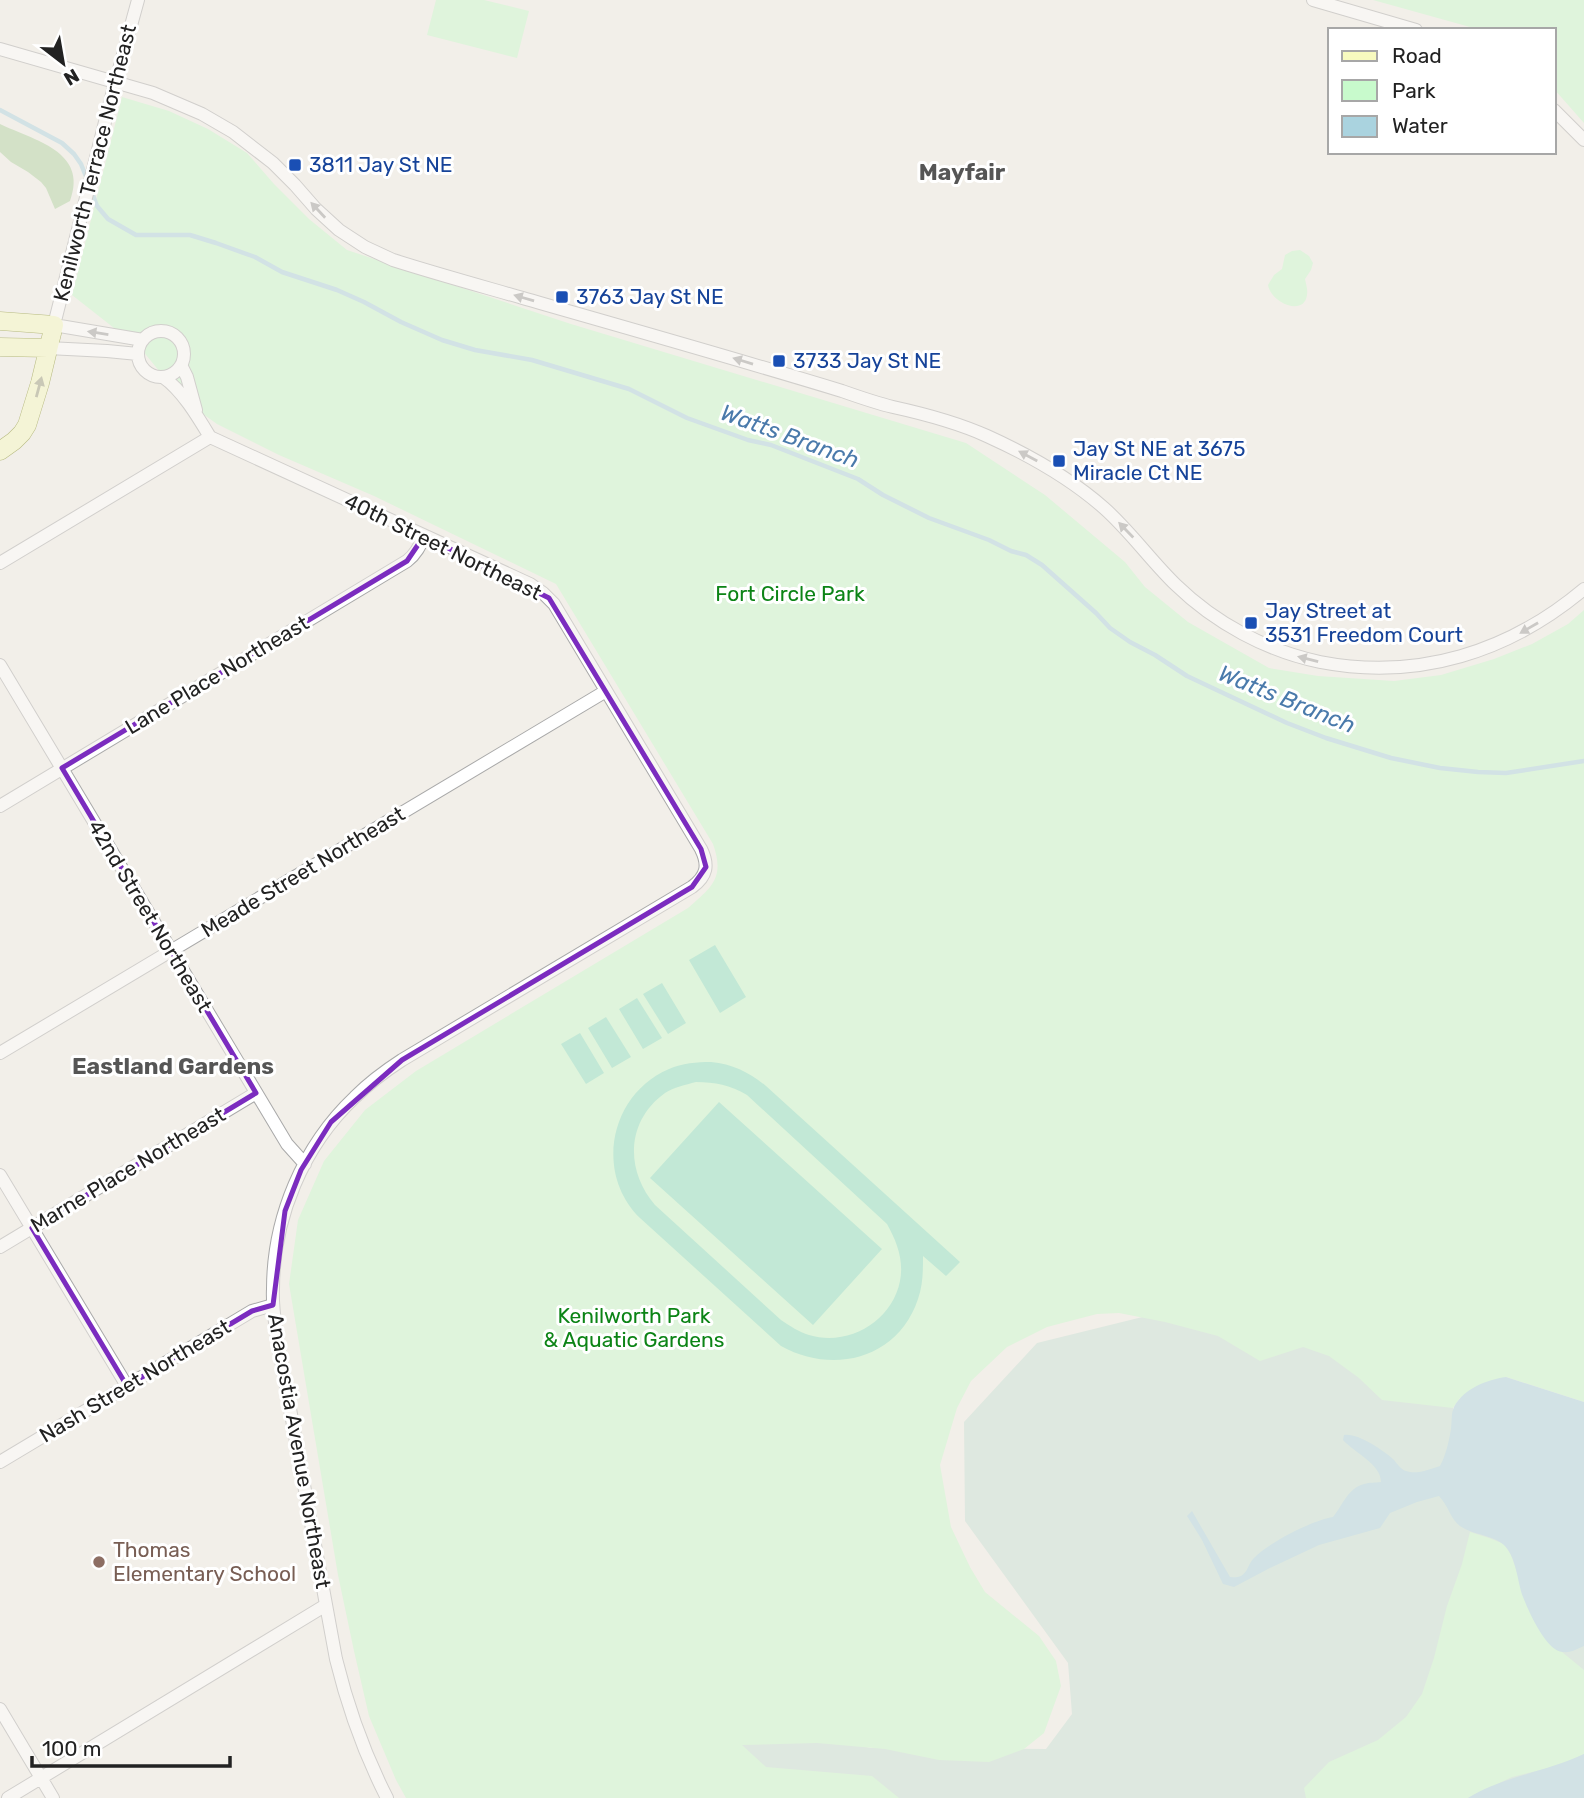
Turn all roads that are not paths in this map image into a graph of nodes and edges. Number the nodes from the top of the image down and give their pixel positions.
1 (138, 0) edge
2 (1313, 0) edge
3 (1409, 28) edge
4 (0, 49) edge
5 (116, 82) junction
6 (1556, 112) edge
7 (1584, 139) edge
8 (0, 321) edge
9 (54, 325) junction
10 (143, 340) junction
11 (0, 347) edge
12 (48, 348) junction
13 (138, 354) junction
14 (181, 365) junction
15 (163, 377) junction
16 (197, 414) junction
17 (210, 437) junction
18 (0, 451) edge
19 (424, 536) junction
20 (0, 563) edge
21 (1584, 589) edge
22 (0, 665) edge
23 (606, 691) junction
24 (62, 768) junction
25 (0, 806) edge
26 (701, 849) joint
27 (171, 951) junction
28 (0, 1053) edge
29 (256, 1093) junction
30 (304, 1164) junction
31 (0, 1175) edge
32 (32, 1228) junction
33 (0, 1247) edge
34 (273, 1305) junction
35 (127, 1386) junction
36 (0, 1462) edge
37 (326, 1605) junction
38 (0, 1709) edge
39 (41, 1778) junction
40 (8, 1798) edge
41 (53, 1798) edge
42 (387, 1798) edge

1 - 5 street, Kenilworth Terrace Northeast
2 - 3 street
4 - 5 street
5 - 9 street, Kenilworth Terrace Northeast
21 -> 5 street
6 - 7 street
8 - 9 main road
10 -> 9 street
9 - 12 main road
10 - 13 street
10 - 14 street
11 - 12 main road
12 - 13 street
18 -> 12 main road
13 - 15 street
14 - 15 street
14 - 16 street
15 - 16 street
16 - 17 street
17 - 19 street, 40th Street Northeast
17 - 20 street
19 - 23 street, 40th Street Northeast
19 - 24 street, Lane Place Northeast
22 - 24 street, 42nd Street Northeast
23 - 26 street, 40th Street Northeast
23 - 27 street, Meade Street Northeast
24 - 25 street, Lane Place Northeast
24 - 27 street, 42nd Street Northeast
26 - 30 street, Anacostia Avenue Northeast
27 - 28 street, Meade Street Northeast
27 - 29 street, 42nd Street Northeast
29 - 30 street, 42nd Street Northeast
29 - 32 street, Marne Place Northeast
30 - 34 street, Anacostia Avenue Northeast
31 - 32 street
32 - 33 street, Marne Place Northeast
32 - 35 street
34 - 35 street, Nash Street Northeast
34 - 37 street, Anacostia Avenue Northeast
35 - 36 street, Nash Street Northeast
37 - 39 street
37 - 42 street, Anacostia Avenue Northeast
38 - 39 street
39 - 40 street
39 - 41 street

